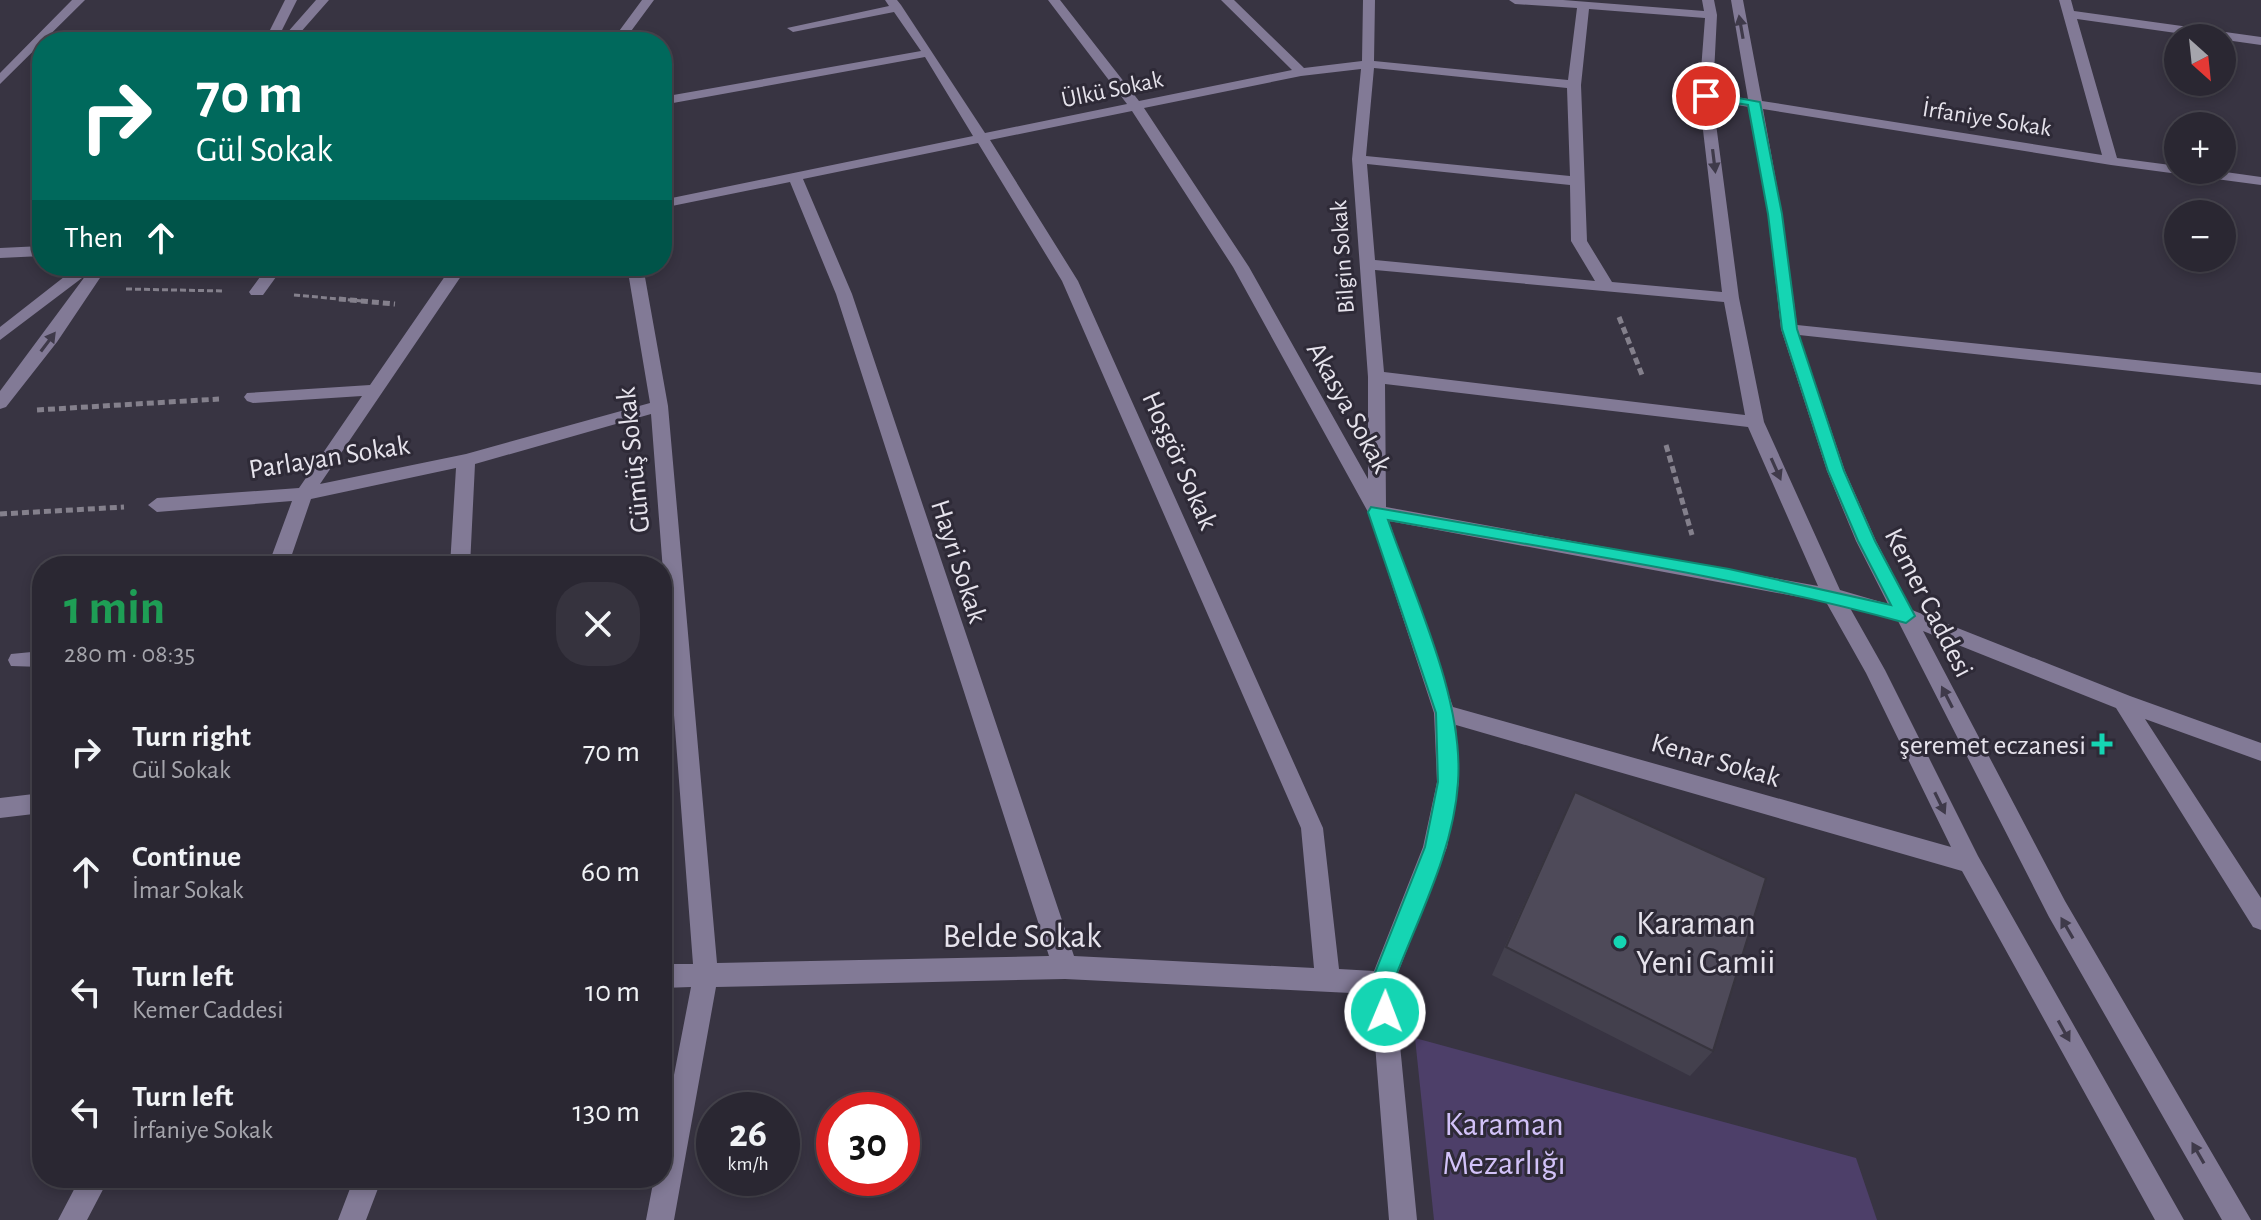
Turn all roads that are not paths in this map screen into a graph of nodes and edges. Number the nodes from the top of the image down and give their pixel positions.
1 (79, 0) edge
2 (291, 0) edge
3 (323, 0) edge
4 (648, 0) edge
5 (1054, 0) edge
6 (1227, 0) edge
7 (1369, 0) edge
8 (1515, 0) edge
9 (1737, 0) edge
10 (894, 4) edge
11 (1583, 5) junction
12 (1709, 7) edge
13 (2067, 7) edge
14 (793, 28) dead end
15 (46, 32) edge
16 (275, 32) edge
17 (294, 32) edge
18 (624, 32) edge
19 (2261, 41) edge
20 (32, 45) edge
21 (929, 53) junction
22 (1368, 64) junction
23 (7, 69) edge
24 (1301, 72) junction
25 (0, 80) edge
26 (1574, 85) junction
27 (1706, 96) junction
28 (672, 99) edge
29 (1754, 102) junction
30 (1136, 106) junction
31 (982, 138) junction
32 (1359, 159) junction
33 (2111, 161) junction
34 (795, 176) junction
35 (1575, 181) junction
36 (2261, 181) edge
37 (672, 202) edge
38 (32, 251) edge
39 (0, 253) edge
40 (1366, 264) junction
41 (75, 276) edge
42 (93, 276) edge
43 (269, 276) edge
44 (453, 276) edge
45 (637, 276) edge
46 (1607, 287) junction
47 (257, 292) dead end
48 (1731, 298) junction
49 (1789, 329) junction
50 (0, 335) edge
51 (1376, 377) junction
52 (2261, 379) edge
53 (375, 390) junction
54 (253, 397) road end
55 (0, 403) edge
56 (659, 406) junction
57 (1755, 422) junction
58 (466, 460) junction
59 (304, 494) junction
60 (157, 505) road end
61 (1377, 512) junction
62 (282, 556) edge
63 (461, 556) edge
64 (671, 556) edge
65 (672, 563) edge
66 (1833, 596) junction
67 (1906, 616) junction
68 (32, 659) edge
69 (18, 660) dead end
70 (2123, 702) junction
71 (1445, 713) junction
72 (2261, 752) edge
73 (32, 804) edge
74 (0, 808) edge
75 (1970, 863) junction
76 (2261, 919) edge
77 (1065, 967) junction
78 (706, 973) junction
79 (672, 975) edge
80 (1328, 980) junction
81 (1382, 983) junction
82 (672, 1156) edge
83 (90, 1188) edge
84 (364, 1188) edge
85 (666, 1188) edge
86 (72, 1220) edge
87 (352, 1220) edge
88 (660, 1220) edge
89 (1403, 1220) edge
90 (2170, 1220) edge
91 (2237, 1220) edge

1 - 15 street
2 - 16 street
3 - 17 street
4 - 18 street
5 - 30 street, Akasya Sokak
6 - 24 street
7 - 22 street, Bilgin Sokak
8 - 11 street
29 -> 9 street, Kemer Caddesi
10 - 14 street
10 - 21 street, Hoşgör Sokak
11 - 12 street
11 - 26 street
12 - 27 street
13 - 19 street
13 - 33 street
20 - 23 street
21 - 28 street
21 - 31 street, Hoşgör Sokak
22 - 24 street, Ülkü Sokak
22 - 26 street, Ülkü Sokak
22 - 32 street, Bilgin Sokak
23 - 25 street
24 - 30 street, Ülkü Sokak
26 - 35 street
27 - 29 street, İrfaniye Sokak
27 -> 48 street
29 - 33 street, İrfaniye Sokak
29 - 49 street, Kemer Caddesi
30 - 31 street, Ülkü Sokak
30 - 61 street, Akasya Sokak
31 - 34 street, Ülkü Sokak
31 - 80 street, Hoşgör Sokak
32 - 35 street
32 - 40 street, Bilgin Sokak
33 - 36 street, İrfaniye Sokak
34 - 37 street, Ülkü Sokak
34 - 77 street, Hayri Sokak
35 - 46 street
38 - 39 street
40 - 46 street
40 - 51 street, Bilgin Sokak
41 - 50 street
55 -> 42 street
43 - 47 street
44 - 53 street
45 - 56 street, Gümüş Sokak
46 - 48 street
48 - 57 street
49 - 52 street
49 - 67 street, Kemer Caddesi
51 - 57 street
51 - 61 street, Bilgin Sokak
53 - 54 street
53 - 59 street
56 - 58 street, Parlayan Sokak
56 - 64 street, Gümüş Sokak
57 -> 66 street
58 - 59 street, Parlayan Sokak
58 - 63 street
59 - 60 street, Parlayan Sokak
59 - 62 street
61 - 66 street
61 - 71 street, Akasya Sokak
65 - 78 street, Gümüş Sokak
66 - 67 street
66 -> 75 street
67 - 70 street
91 -> 67 street, Kemer Caddesi
68 - 69 street
70 - 72 street
70 - 76 street
71 - 75 street, Kenar Sokak
71 - 81 street, Akasya Sokak
73 - 74 street
75 -> 90 street
77 - 78 street, Belde Sokak
77 - 80 street, Belde Sokak
78 - 79 street, Belde Sokak
78 - 82 street, Gümüş Sokak
80 - 81 street, Belde Sokak
81 - 89 street
83 - 86 street
84 - 87 street
85 - 88 street, Gümüş Sokak

